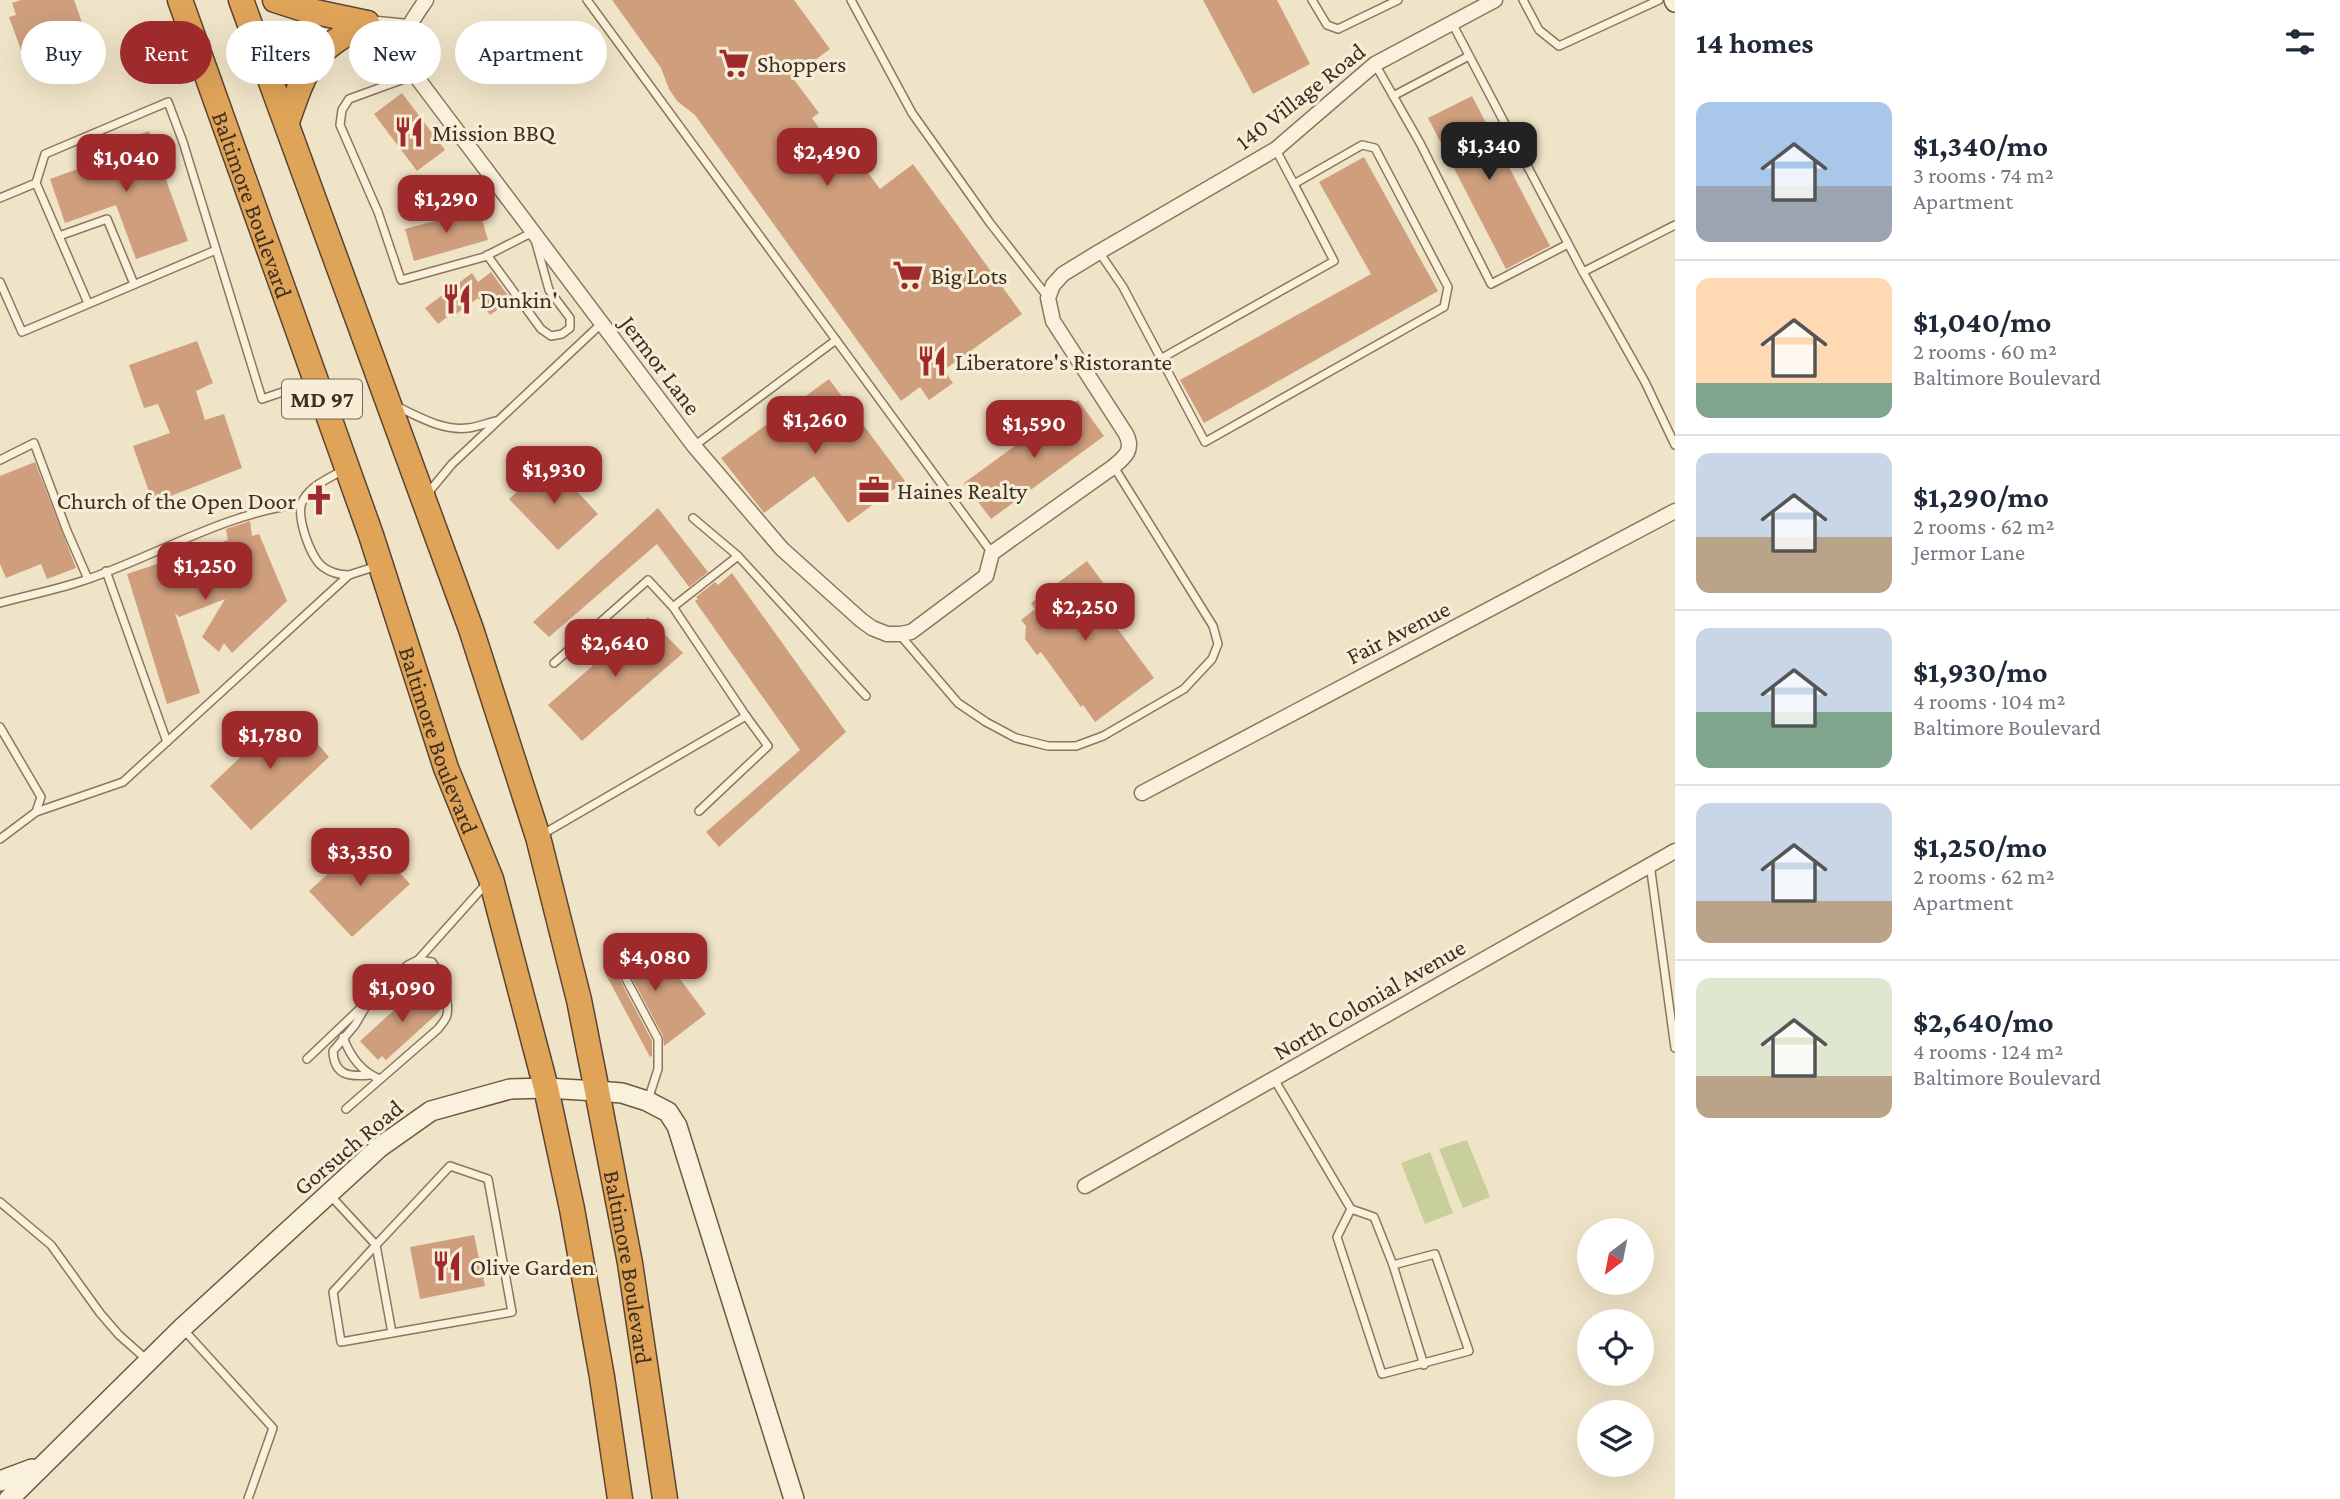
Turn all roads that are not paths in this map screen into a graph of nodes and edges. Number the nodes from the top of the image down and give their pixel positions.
1 (180, 0) edge
2 (241, 0) edge
3 (275, 0) edge
4 (426, 0) edge
5 (587, 0) edge
6 (851, 0) edge
7 (1312, 0) edge
8 (1398, 0) edge
9 (1495, 0) edge
10 (1523, 0) edge
11 (1658, 0) edge
12 (358, 21) edge
13 (412, 21) edge
14 (1452, 23) junction
15 (349, 32) edge
16 (1469, 56) junction
17 (1375, 64) junction
18 (390, 84) edge
19 (422, 84) edge
20 (1393, 96) junction
21 (287, 122) junction
22 (1276, 149) junction
23 (36, 183) junction
24 (1294, 184) junction
25 (0, 198) edge
26 (1675, 225) edge
27 (533, 232) junction
28 (59, 236) junction
29 (1568, 244) junction
30 (216, 250) junction
31 (1099, 252) junction
32 (487, 255) junction
33 (1583, 272) junction
34 (0, 282) edge
35 (134, 284) junction
36 (1048, 298) junction
37 (88, 303) junction
38 (602, 323) junction
39 (836, 340) junction
40 (1162, 358) junction
41 (316, 381) junction
42 (387, 402) junction
43 (497, 421) junction
44 (1675, 445) edge
45 (694, 446) junction
46 (0, 460) edge
47 (1113, 467) junction
48 (347, 468) junction
49 (423, 499) junction
50 (301, 504) junction
51 (1675, 511) edge
52 (694, 517) dead end
53 (992, 554) junction
54 (738, 556) junction
55 (381, 565) junction
56 (106, 571) junction
57 (349, 575) junction
58 (88, 579) junction
59 (0, 603) edge
60 (673, 607) junction
61 (900, 634) junction
62 (554, 663) dead end
63 (866, 696) dead end
64 (746, 716) junction
65 (0, 727) edge
66 (167, 742) junction
67 (1142, 793) dead end
68 (699, 811) dead end
69 (36, 812) junction
70 (538, 837) junction
71 (0, 839) edge
72 (1675, 851) edge
73 (1650, 864) junction
74 (491, 879) junction
75 (418, 960) junction
76 (1665, 974) junction
77 (1675, 974) edge
78 (625, 977) dead end
79 (368, 1001) junction
80 (343, 1037) junction
81 (1675, 1048) edge
82 (307, 1059) dead end
83 (370, 1075) junction
84 (380, 1079) junction
85 (1274, 1079) junction
86 (546, 1088) junction
87 (597, 1091) junction
88 (647, 1101) junction
89 (346, 1109) dead end
90 (1085, 1186) dead end
91 (328, 1194) junction
92 (0, 1202) edge
93 (1350, 1209) junction
94 (376, 1245) junction
95 (1392, 1265) junction
96 (182, 1328) junction
97 (393, 1333) junction
98 (148, 1360) junction
99 (1424, 1365) junction
100 (45, 1462) junction
101 (0, 1482) edge
102 (9, 1499) edge
103 (248, 1499) edge
104 (620, 1499) edge
105 (665, 1499) edge
106 (794, 1499) edge

1 - 41 highway, Baltimore Boulevard / MD 97
2 - 21 highway, Baltimore Boulevard / MD 97
3 - 12 highway
4 - 13 street
5 - 39 lane
6 - 36 lane
7 - 8 lane
9 - 14 street, 140 Village Road
10 - 11 lane
14 - 16 lane
14 - 17 street, 140 Village Road
15 - 21 highway
16 - 20 lane
16 - 29 lane
17 - 20 lane
17 - 22 street, 140 Village Road
18 - 32 lane
19 - 27 street, Jermor Lane
20 - 29 lane
21 - 42 highway, Baltimore Boulevard / MD 97
22 - 24 lane
22 - 31 street, 140 Village Road
23 - 25 lane
23 - 28 lane
23 - 30 lane
24 - 40 lane
24 - 40 lane
26 - 33 lane
27 - 32 lane
27 - 32 lane
27 - 38 street, Jermor Lane
28 - 35 lane
28 - 37 lane
29 - 33 lane
30 - 35 lane
30 - 41 lane
31 - 36 street, 140 Village Road
31 - 40 lane
33 - 44 lane
34 - 37 lane
35 - 37 lane
36 - 47 street
38 - 43 lane
38 - 45 street, Jermor Lane
39 - 45 lane
39 - 53 lane
41 - 48 highway, Baltimore Boulevard / MD 97
42 - 43 lane
42 - 49 highway, Baltimore Boulevard / MD 97
43 - 49 lane
45 - 61 street, Jermor Lane
46 - 58 lane
47 - 53 street
47 - 61 lane
48 - 50 lane
48 - 55 highway, Baltimore Boulevard / MD 97
49 - 70 highway, Baltimore Boulevard / MD 97
50 - 56 lane
50 - 57 lane
51 - 67 street, Fair Avenue
52 - 54 lane
53 - 61 street
54 - 60 lane
54 - 63 lane
55 - 57 lane
55 - 74 highway, Baltimore Boulevard / MD 97
56 - 58 lane
56 - 66 lane
57 - 66 lane
58 - 59 lane
60 - 62 lane
60 - 64 lane
64 - 68 lane
64 - 70 lane
65 - 69 lane
66 - 69 lane
69 - 71 lane
70 - 87 highway, Baltimore Boulevard / MD 97
72 - 73 street, North Colonial Avenue
73 - 76 lane
73 - 85 street, North Colonial Avenue
74 - 75 lane
74 - 86 highway, Baltimore Boulevard / MD 97
75 - 79 lane
75 - 84 lane
76 - 77 lane
76 - 81 lane
78 - 88 lane
79 - 80 lane
79 - 82 lane
80 - 83 lane
80 - 83 lane
83 - 84 lane
84 - 89 lane
85 - 90 street, North Colonial Avenue
85 - 93 lane
86 - 87 street, Gorsuch Road
86 - 91 street, Gorsuch Road
86 - 104 highway, Baltimore Boulevard / MD 97
87 - 88 street, Gorsuch Road
87 - 105 highway, Baltimore Boulevard / MD 97
88 - 106 street, Gorsuch Road
91 - 94 lane
91 - 96 street, Gorsuch Road
92 - 98 lane
93 - 95 lane
93 - 99 lane
94 - 97 lane
94 - 97 lane
94 - 97 lane
95 - 99 lane
95 - 99 lane
96 - 98 street, Gorsuch Road
96 - 103 lane
98 - 100 street, Gorsuch Road
100 - 101 street
100 - 102 street, Gorsuch Road

